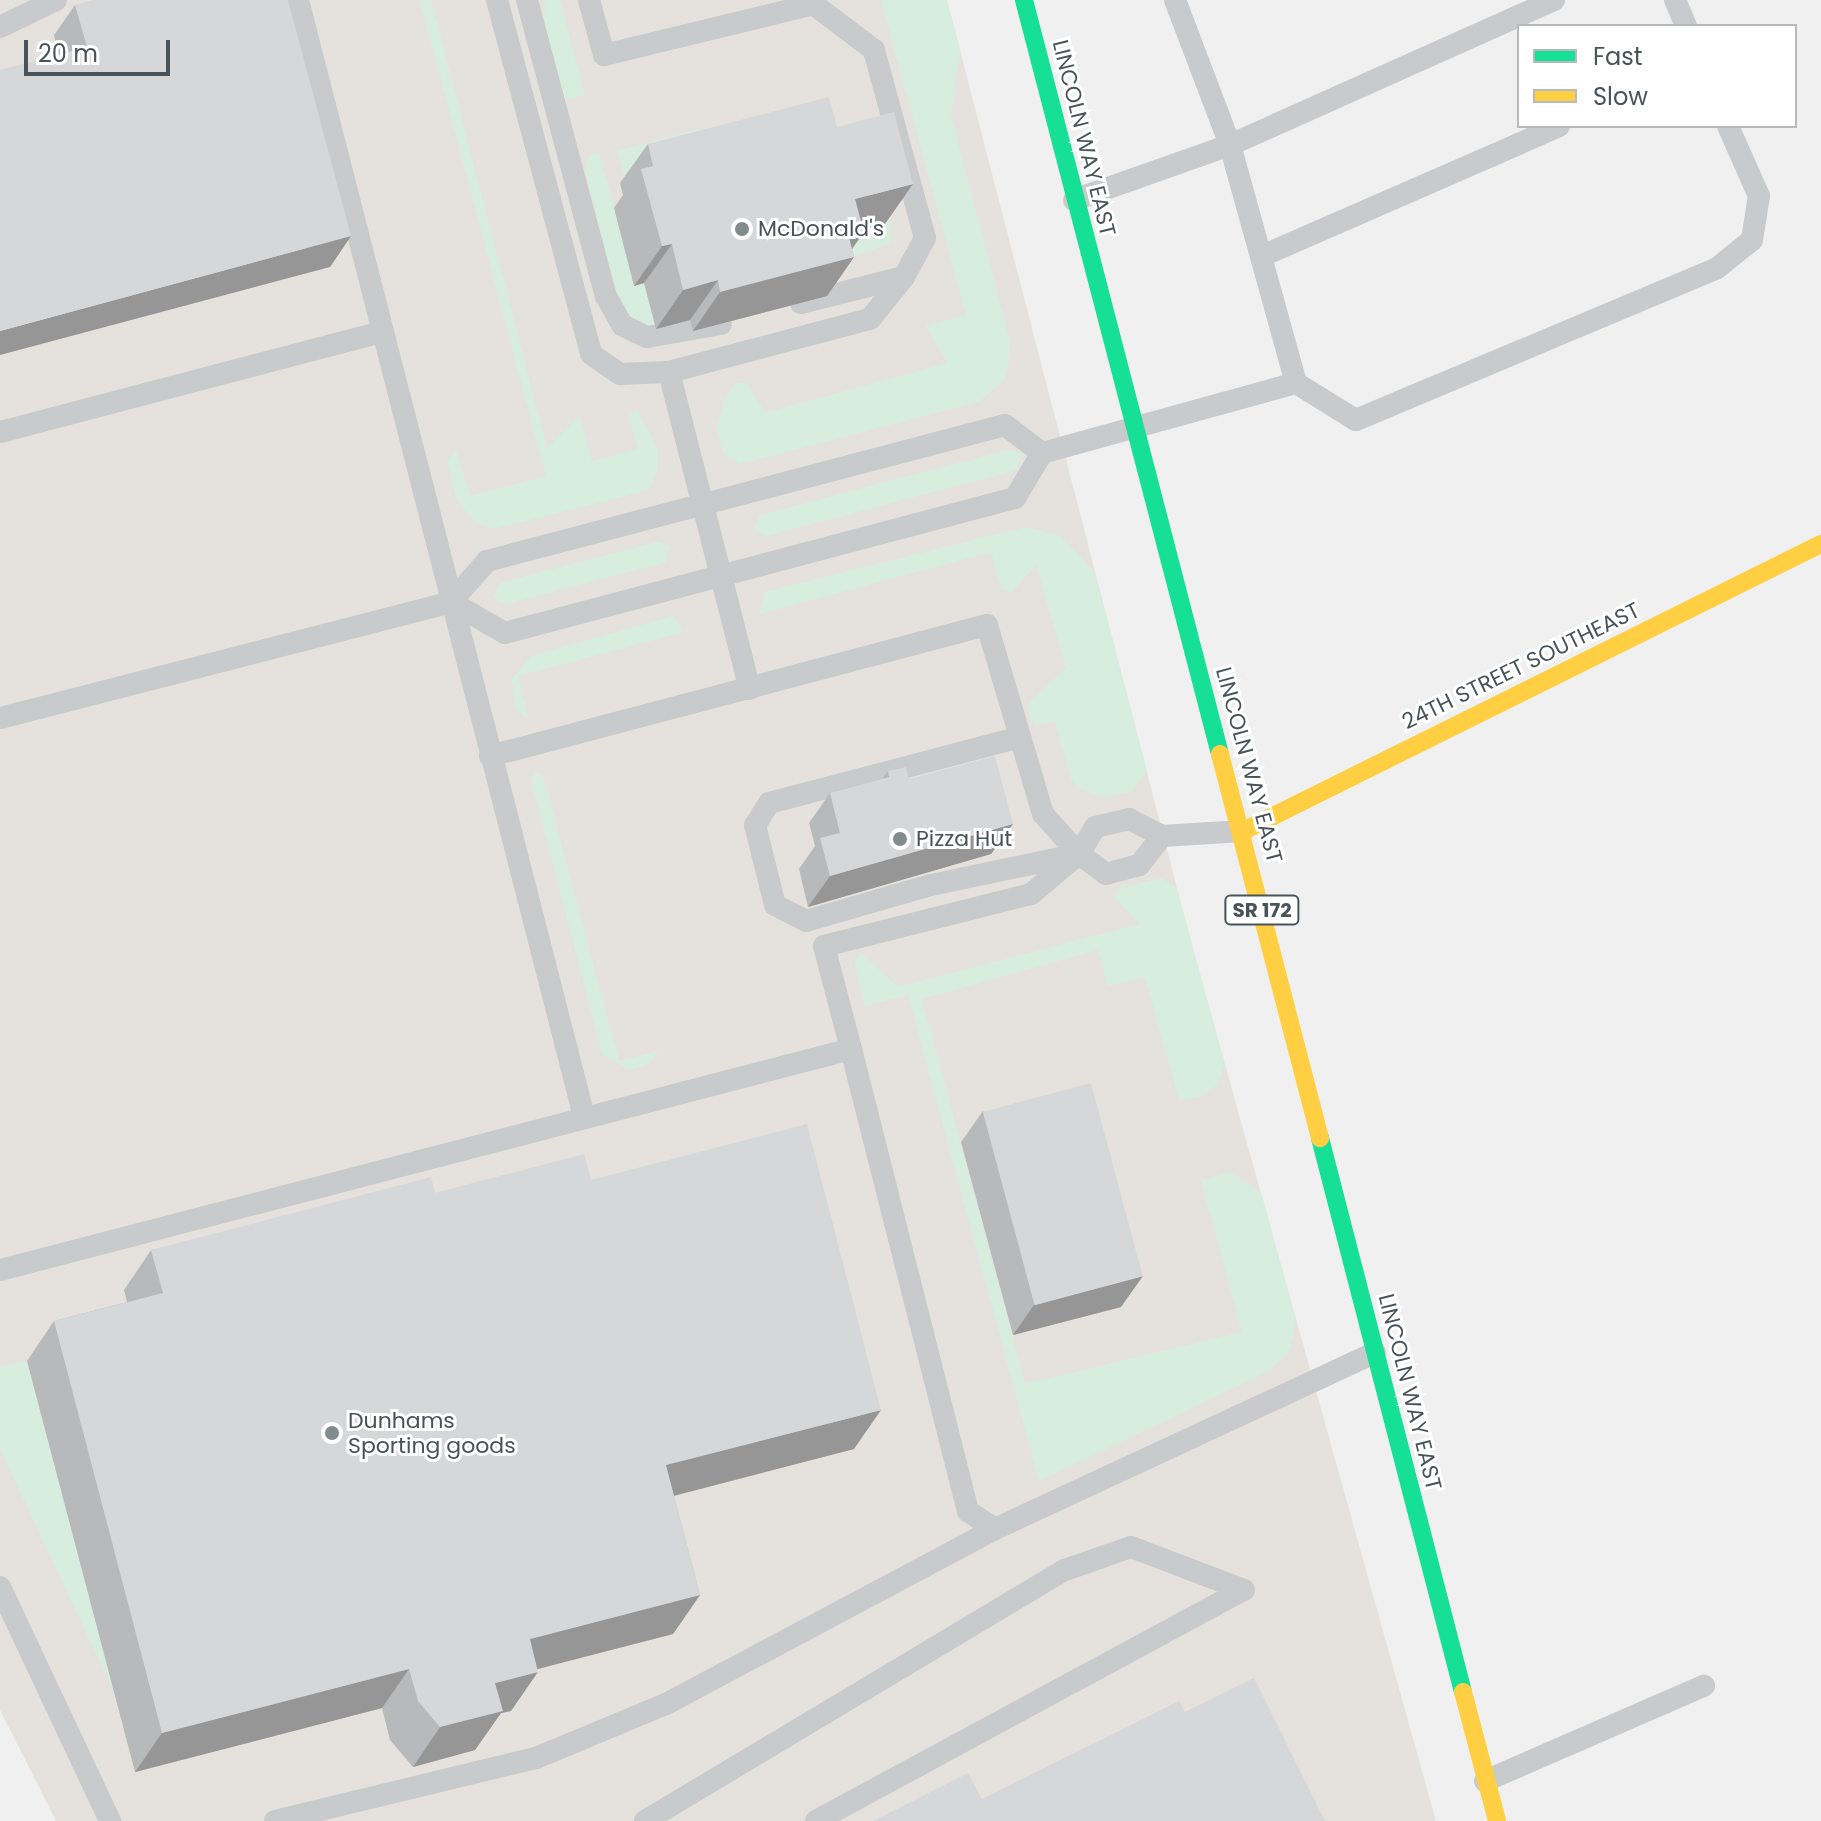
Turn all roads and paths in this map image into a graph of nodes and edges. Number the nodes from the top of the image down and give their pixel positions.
1 (56, 0) edge
2 (298, 0) edge
3 (497, 0) edge
4 (527, 0) edge
5 (589, 0) edge
6 (1175, 0) edge
7 (1554, 0) edge
8 (1675, 0) edge
9 (1028, 1) edge
10 (809, 2) edge
11 (1685, 24) edge
12 (0, 27) edge
13 (1554, 128) edge
14 (1729, 128) edge
15 (1230, 145) junction
16 (1074, 200) junction
17 (1262, 256) junction
18 (904, 277) junction
19 (782, 308) edge
20 (738, 319) edge
21 (382, 332) junction
22 (669, 372) junction
23 (1296, 383) junction
24 (1133, 428) junction
25 (0, 432) edge
26 (1042, 453) junction
27 (702, 504) junction
28 (1821, 544) edge
29 (721, 575) junction
30 (451, 602) junction
31 (750, 689) junction
32 (0, 718) edge
33 (1017, 738) junction
34 (490, 756) junction
35 (1243, 831) junction
36 (1162, 836) junction
37 (1079, 854) junction
38 (851, 1049) junction
39 (584, 1116) junction
40 (0, 1270) edge
41 (1375, 1353) junction
42 (995, 1529) junction
43 (0, 1587) edge
44 (1704, 1686) dead end
45 (1485, 1781) junction
46 (110, 1821) edge
47 (275, 1821) edge
48 (645, 1821) edge
49 (816, 1821) edge
50 (1497, 1821) edge

1 - 12 lane
2 - 21 lane
3 - 22 lane
4 - 20 lane
5 - 10 lane
6 - 15 lane
7 - 15 lane
8 - 11 lane
9 - 16 main road, LINCOLN WAY EAST / SR 172
10 - 18 lane
13 - 17 lane
14 - 23 lane
15 - 16 lane
15 - 17 lane
16 - 24 main road, LINCOLN WAY EAST / SR 172
17 - 23 lane
18 - 19 lane
18 - 22 lane
21 - 25 lane
21 - 30 lane
22 - 27 lane
23 - 24 lane
24 - 26 lane
24 - 35 main road, LINCOLN WAY EAST / SR 172
26 - 27 lane
26 - 29 lane
27 - 29 lane
27 - 30 lane
28 - 35 main road, 24TH STREET SOUTHEAST
29 - 30 lane
29 - 31 lane
30 - 32 lane
30 - 34 lane
31 - 33 lane
31 - 34 lane
33 - 37 lane
33 - 37 lane
34 - 39 lane
35 - 36 lane
35 - 41 main road, LINCOLN WAY EAST / SR 172
36 - 37 lane
36 - 37 lane
37 - 38 lane
38 - 39 lane
38 - 42 lane
39 - 40 lane
41 - 42 lane
41 - 45 main road, LINCOLN WAY EAST / SR 172
42 - 47 lane
43 - 46 lane
44 - 45 lane
45 - 50 main road, LINCOLN WAY EAST / SR 172
48 - 49 lane

